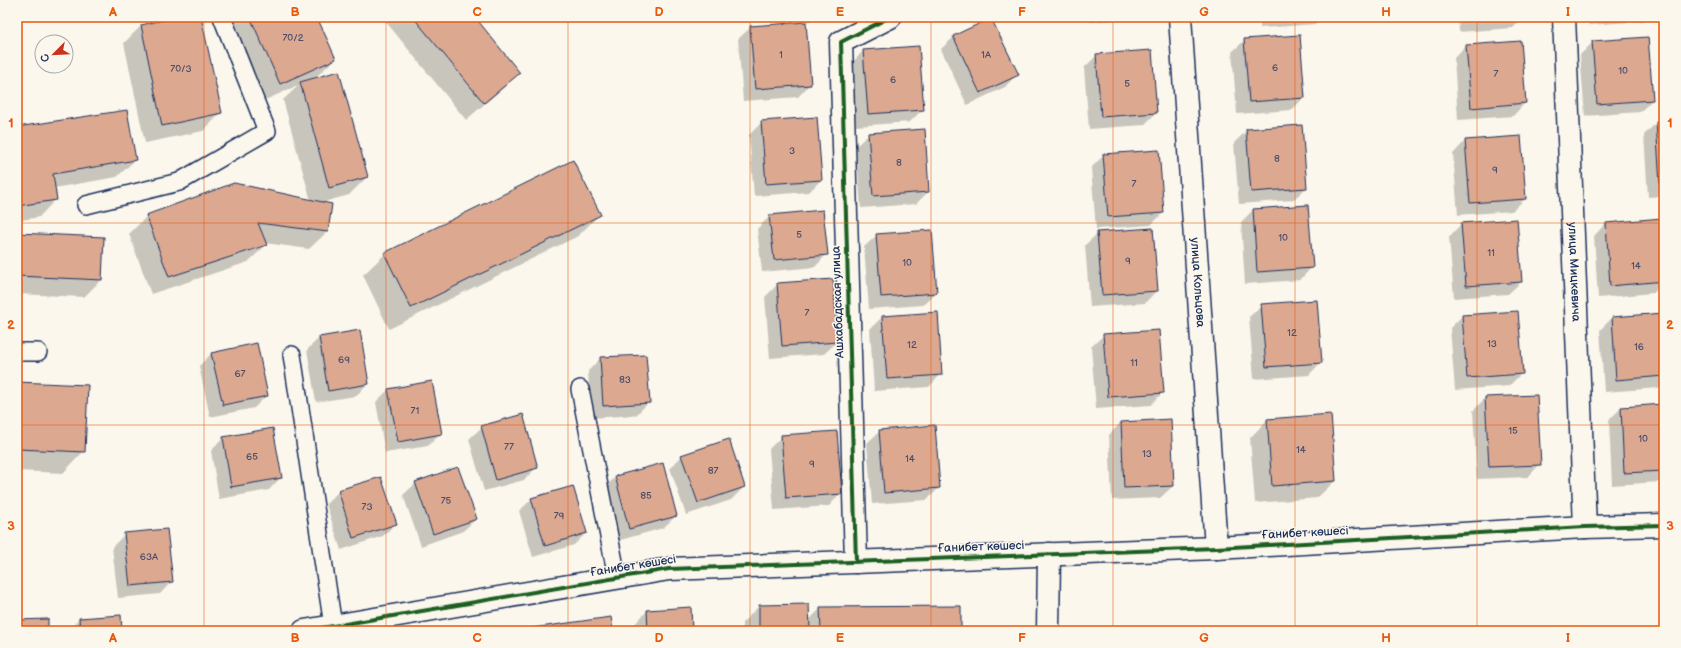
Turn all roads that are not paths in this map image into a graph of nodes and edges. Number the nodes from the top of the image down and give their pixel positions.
1 (222, 17) edge
2 (890, 17) edge
3 (1180, 17) edge
4 (1564, 17) edge
5 (86, 205) dead end
6 (17, 352) edge
7 (38, 352) dead end
8 (292, 355) dead end
9 (580, 389) dead end
10 (1664, 525) edge
11 (1585, 527) junction
12 (1216, 548) junction
13 (1049, 554) junction
14 (856, 562) junction
15 (618, 578) junction
16 (333, 626) junction
17 (304, 631) edge
18 (1048, 631) edge

1 - 5 lane
2 - 14 street, Ашхабадская улица
3 - 12 street, улица Кольцова
4 - 11 street, улица Мицкевича
6 - 7 lane
8 - 16 lane
9 - 15 lane
10 - 11 street, Ғанибет көшесі
11 - 12 street, Ғанибет көшесі
12 - 13 street, Ғанибет көшесі
13 - 14 street, Ғанибет көшесі
13 - 18 street
14 - 15 street, Ғанибет көшесі
15 - 16 street, Ғанибет көшесі
16 - 17 street, Ғанибет көшесі

